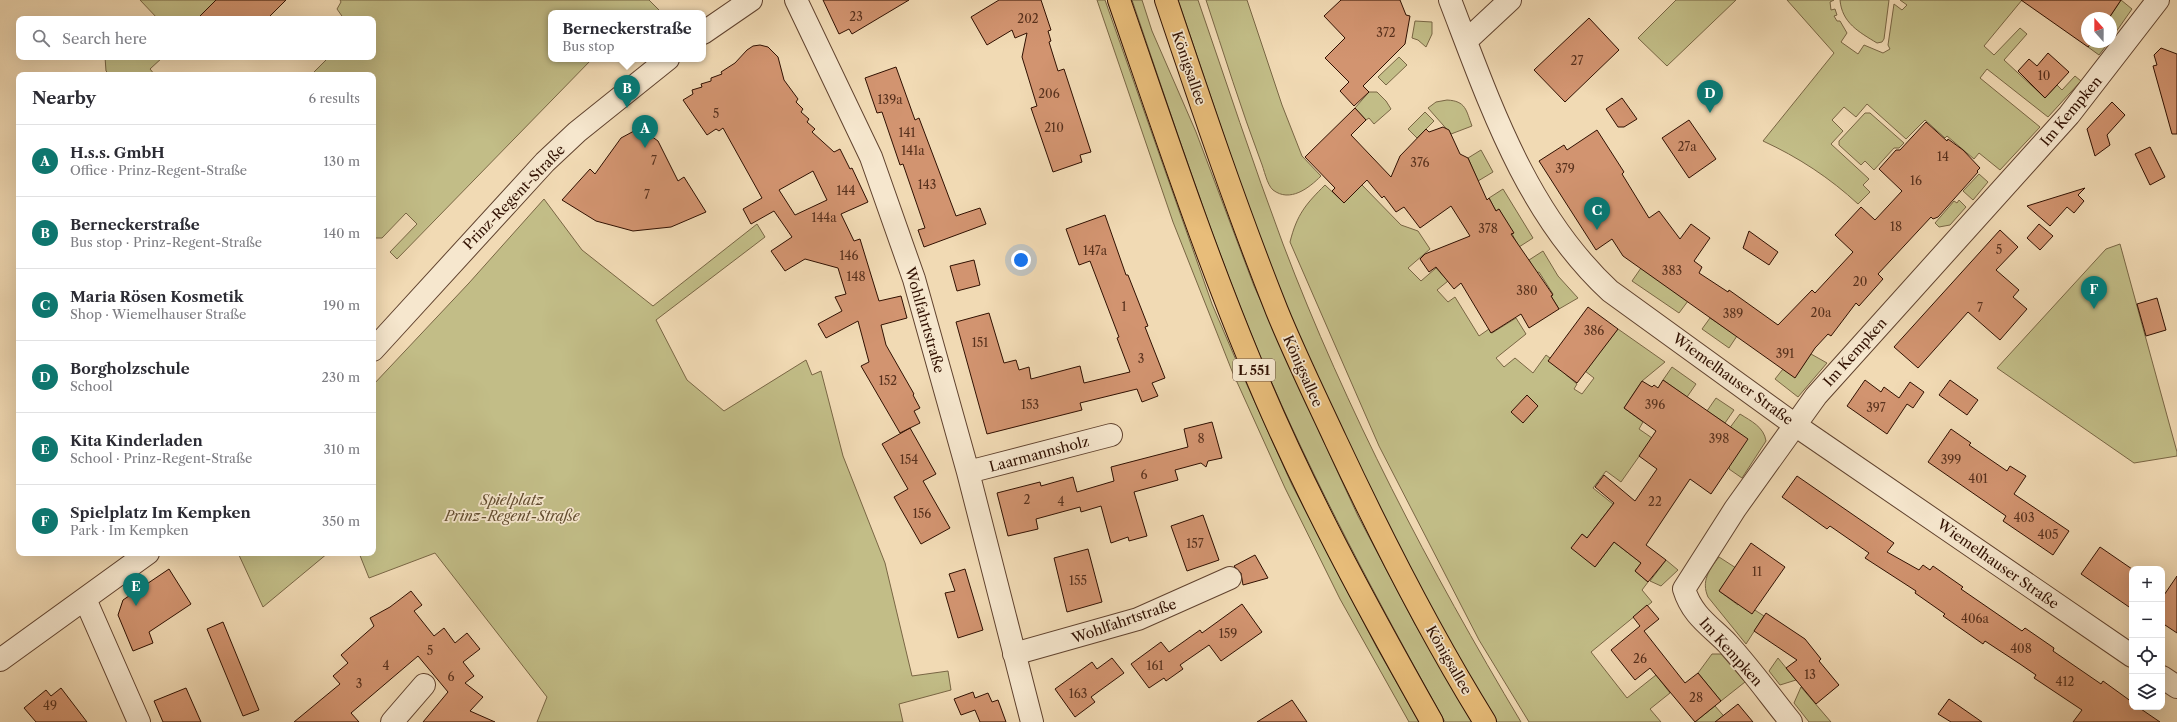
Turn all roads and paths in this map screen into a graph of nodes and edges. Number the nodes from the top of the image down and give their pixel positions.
1 (751, 0) edge
2 (796, 0) edge
3 (1119, 0) edge
4 (1166, 0) edge
5 (1450, 0) edge
6 (1510, 0) edge
7 (2158, 0) edge
8 (706, 31) edge
9 (1466, 41) junction
10 (664, 62) edge
11 (376, 347) edge
12 (1795, 425) junction
13 (1111, 435) dead end
14 (968, 472) junction
15 (144, 556) edge
16 (1230, 578) dead end
17 (85, 599) junction
18 (1014, 654) junction
19 (2129, 654) edge
20 (0, 660) edge
21 (2165, 679) edge
22 (424, 685) dead end
23 (2177, 687) edge
24 (139, 722) edge
25 (392, 722) edge
26 (1032, 722) edge
27 (1432, 722) edge
28 (1485, 722) edge
29 (1791, 722) edge

1 - 8 street
2 - 14 street, Wohlfahrtstraße
3 - 27 main road, L 551
4 - 28 main road, Königsallee / L 551
5 - 9 street, Wiemelhauser Straße
6 - 9 street
7 - 12 street, Im Kempken
9 - 12 street, Wiemelhauser Straße
10 - 11 street, Prinz-Regent-Straße
12 - 19 street, Wiemelhauser Straße
12 - 29 street, Im Kempken
13 - 14 street, Laarmannsholz
14 - 18 street, Wohlfahrtstraße
15 - 17 street
16 - 18 street, Wohlfahrtstraße
17 - 20 street
17 - 24 street
18 - 26 street, Wohlfahrtstraße
21 - 23 street
22 - 25 street

